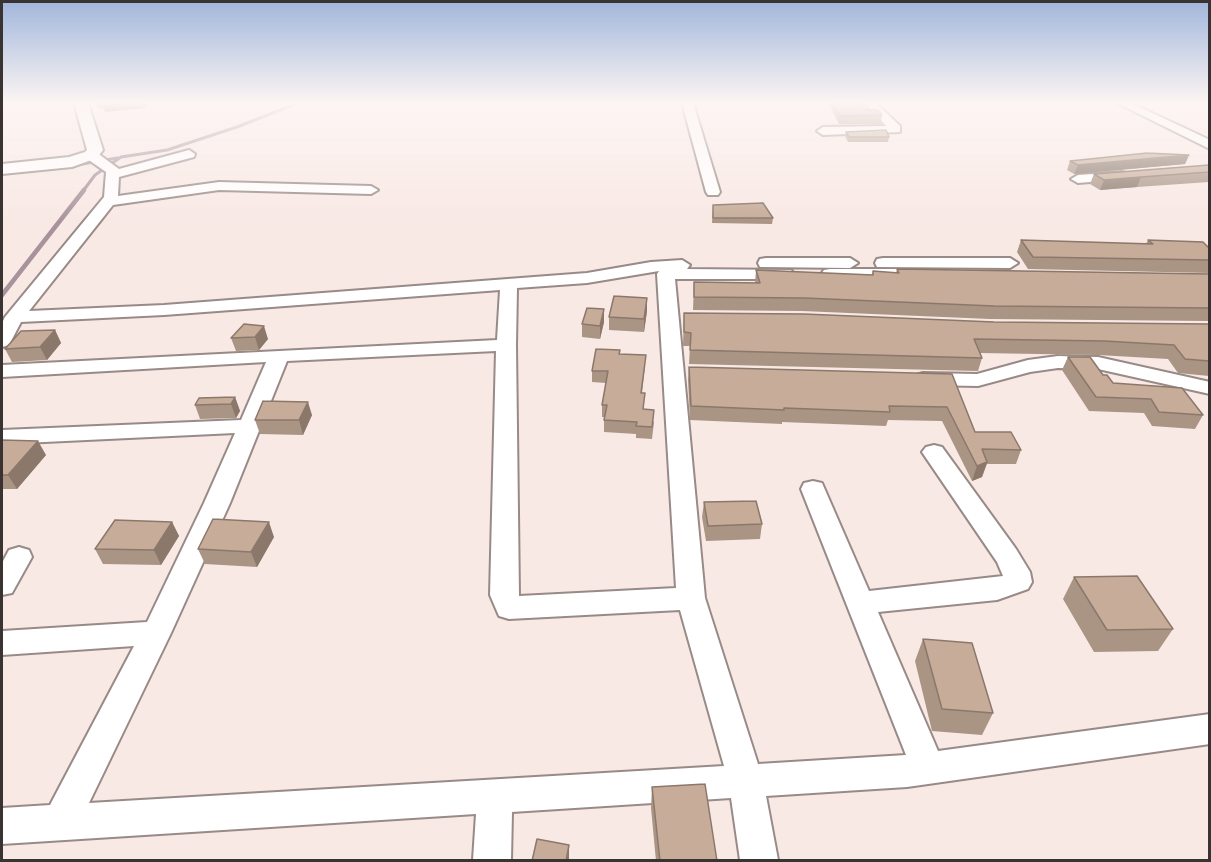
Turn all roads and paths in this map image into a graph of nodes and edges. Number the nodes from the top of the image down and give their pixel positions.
1 (93, 143) edge
2 (699, 143) edge
3 (189, 154) dead end
4 (94, 157) junction
5 (2, 169) edge
6 (113, 173) junction
7 (1133, 175) edge
8 (1078, 179) dead end
9 (371, 190) dead end
10 (713, 192) dead end
11 (110, 201) junction
12 (1010, 263) dead end
13 (1023, 276) edge
14 (509, 283) junction
15 (14, 317) junction
16 (669, 317) junction
17 (690, 318) edge
18 (2, 341) edge
19 (506, 345) junction
20 (279, 355) junction
21 (2, 371) edge
22 (907, 378) edge
23 (1209, 388) edge
24 (249, 426) junction
25 (2, 437) edge
26 (934, 452) dead end
27 (813, 489) dead end
28 (19, 557) dead end
29 (2, 585) edge
30 (691, 598) junction
31 (860, 603) junction
32 (156, 633) junction
33 (2, 643) edge
34 (1209, 729) edge
35 (928, 768) junction
36 (746, 782) junction
37 (495, 797) junction
38 (61, 822) junction
39 (2, 826) edge
40 (492, 861) edge
41 (759, 861) edge

1 - 4 main road
2 - 10 street
3 - 6 street
4 - 5 main road
4 - 6 street
6 - 11 street
7 - 8 street
9 - 11 street
11 - 15 street
12 - 14 street
13 - 16 street
14 - 15 street
14 - 19 street
15 - 18 street
16 - 17 street
16 - 30 street
19 - 20 street
19 - 30 street
20 - 21 street
20 - 24 street
22 - 23 street
24 - 25 street
24 - 32 street
26 - 31 street
27 - 31 street
28 - 29 street
30 - 36 street
31 - 35 street
32 - 33 street
32 - 38 street
34 - 35 street
35 - 36 street
36 - 37 street
36 - 41 street
37 - 38 street
37 - 40 street
38 - 39 street

